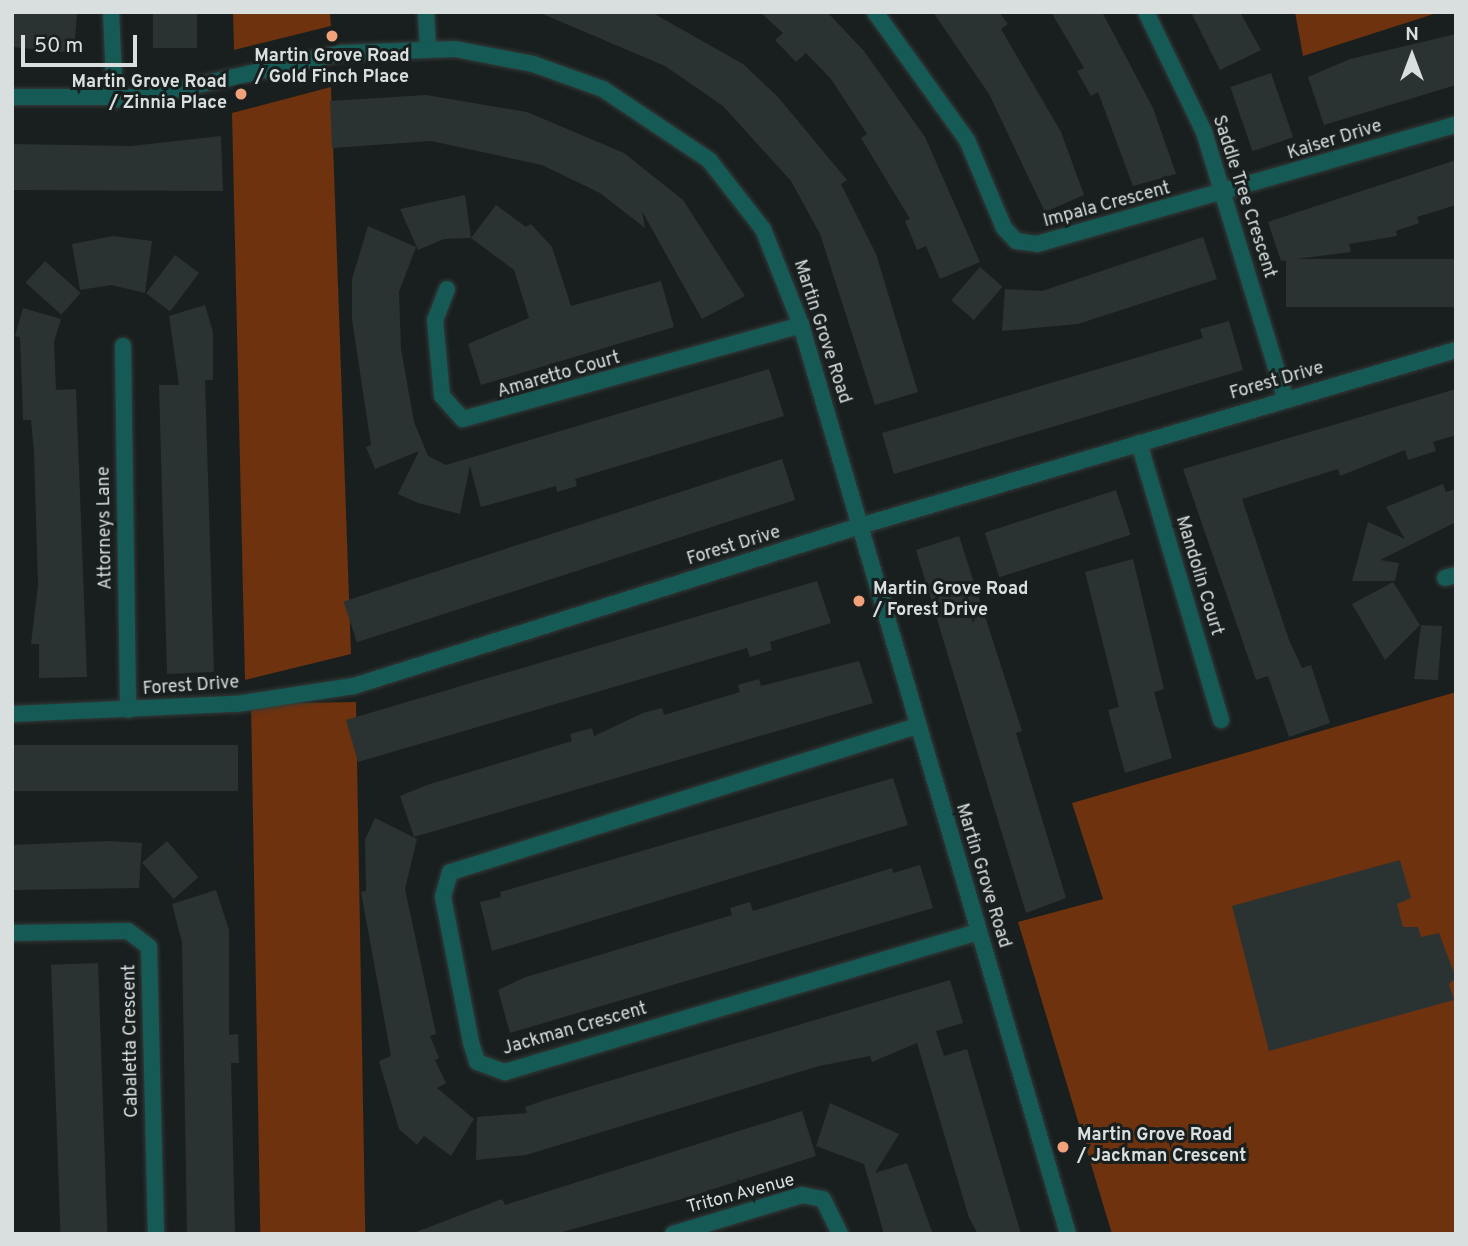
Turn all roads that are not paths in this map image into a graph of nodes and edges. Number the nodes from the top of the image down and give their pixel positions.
1 (111, 12) edge
2 (426, 12) edge
3 (875, 12) edge
4 (1146, 12) edge
5 (428, 49) junction
6 (12, 97) edge
7 (115, 100) junction
8 (1456, 125) edge
9 (1224, 194) junction
10 (447, 289) dead end
11 (801, 325) junction
12 (123, 346) dead end
13 (1456, 350) edge
14 (1286, 400) junction
15 (1139, 443) junction
16 (860, 526) junction
17 (128, 710) junction
18 (12, 713) edge
19 (1221, 720) dead end
20 (917, 726) junction
21 (978, 932) junction
22 (12, 933) edge
23 (156, 1234) edge
24 (673, 1234) edge
25 (840, 1234) edge
26 (1068, 1234) edge

1 - 7 street
2 - 5 street
3 - 9 street, Impala Crescent
4 - 9 street, Saddle Tree Crescent
5 - 7 street, Martin Grove Road
5 - 11 street, Martin Grove Road
6 - 7 street, Martin Grove Road
8 - 9 street, Kaiser Drive
9 - 14 street, Saddle Tree Crescent
10 - 11 street, Amaretto Court
11 - 16 street, Martin Grove Road
12 - 17 street, Attorneys Lane
13 - 14 street, Forest Drive
14 - 15 street, Forest Drive
15 - 16 street, Forest Drive
15 - 19 street, Mandolin Court
16 - 17 street, Forest Drive
16 - 20 street, Martin Grove Road
17 - 18 street, Forest Drive
20 - 21 street, Martin Grove Road
20 - 21 street, Jackman Crescent
21 - 26 street, Martin Grove Road
22 - 23 street, Cabaletta Crescent
24 - 25 street, Triton Avenue

